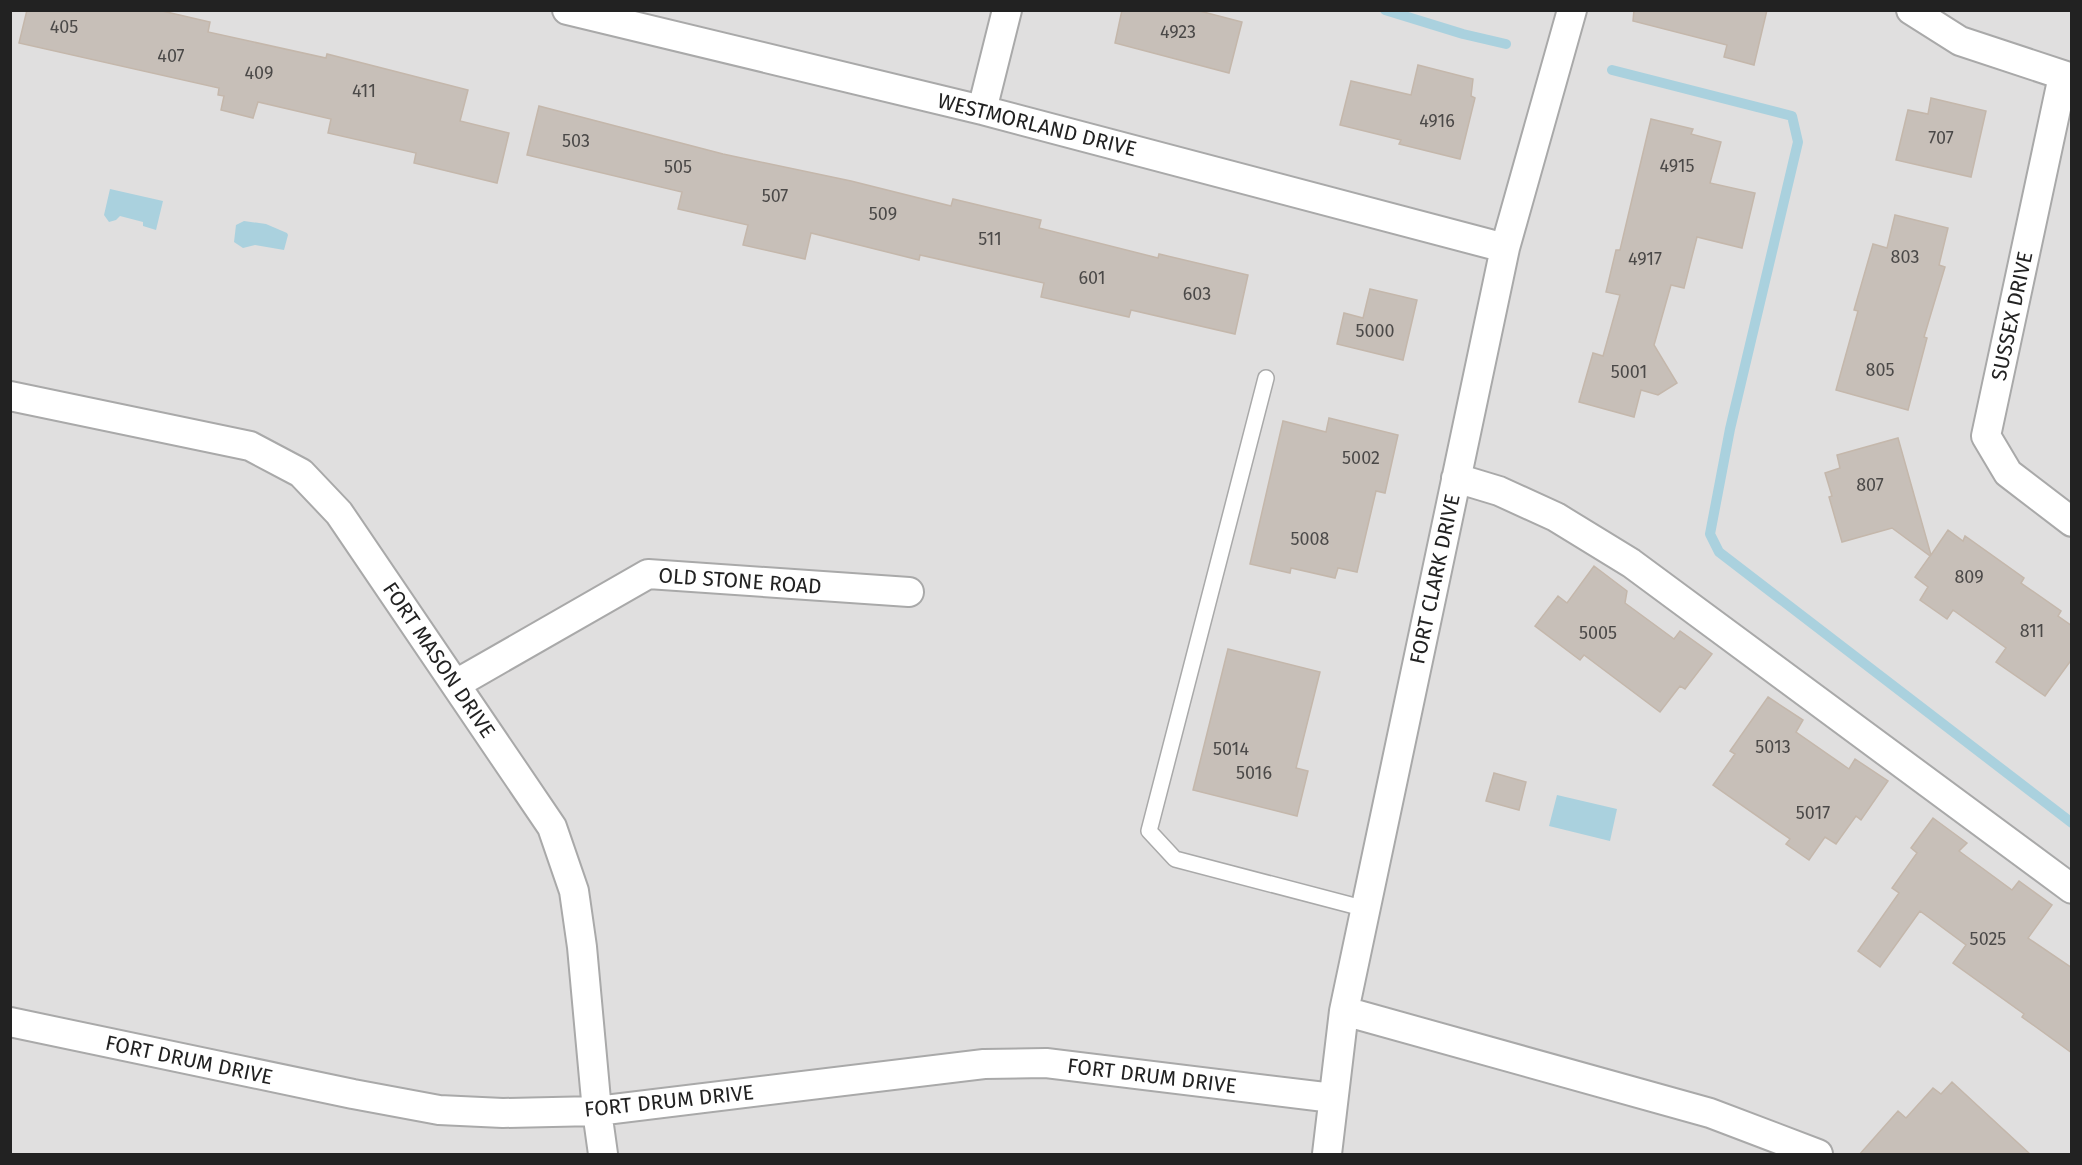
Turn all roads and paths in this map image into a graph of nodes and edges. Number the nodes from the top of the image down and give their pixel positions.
1 (567, 10) edge
2 (1007, 10) edge
3 (1572, 10) edge
4 (1911, 10) edge
5 (2067, 77) edge
6 (982, 111) junction
7 (1505, 248) junction
8 (1266, 378) dead end
9 (10, 396) edge
10 (1456, 478) junction
11 (2072, 522) edge
12 (909, 592) dead end
13 (456, 684) junction
14 (2072, 889) edge
15 (1366, 909) junction
16 (1344, 1011) junction
17 (10, 1022) edge
18 (1333, 1098) junction
19 (597, 1112) junction
20 (603, 1155) edge
21 (1327, 1155) edge
22 (1818, 1155) edge

1 - 6 street, WESTMORLAND DRIVE
2 - 6 street
3 - 7 street, FORT CLARK DRIVE
4 - 5 street
5 - 11 street, SUSSEX DRIVE
6 - 7 street, WESTMORLAND DRIVE
7 - 10 street, FORT CLARK DRIVE
8 - 15 lane
9 - 13 street, FORT MASON DRIVE
10 - 14 street
10 - 15 street, FORT CLARK DRIVE
12 - 13 street, OLD STONE ROAD
13 - 19 street, FORT MASON DRIVE
15 - 16 street, FORT CLARK DRIVE
16 - 18 street, FORT CLARK DRIVE
16 - 22 street
17 - 19 street, FORT DRUM DRIVE
18 - 19 street, FORT DRUM DRIVE
18 - 21 street, FORT CLARK DRIVE
19 - 20 street, FORT MASON DRIVE

